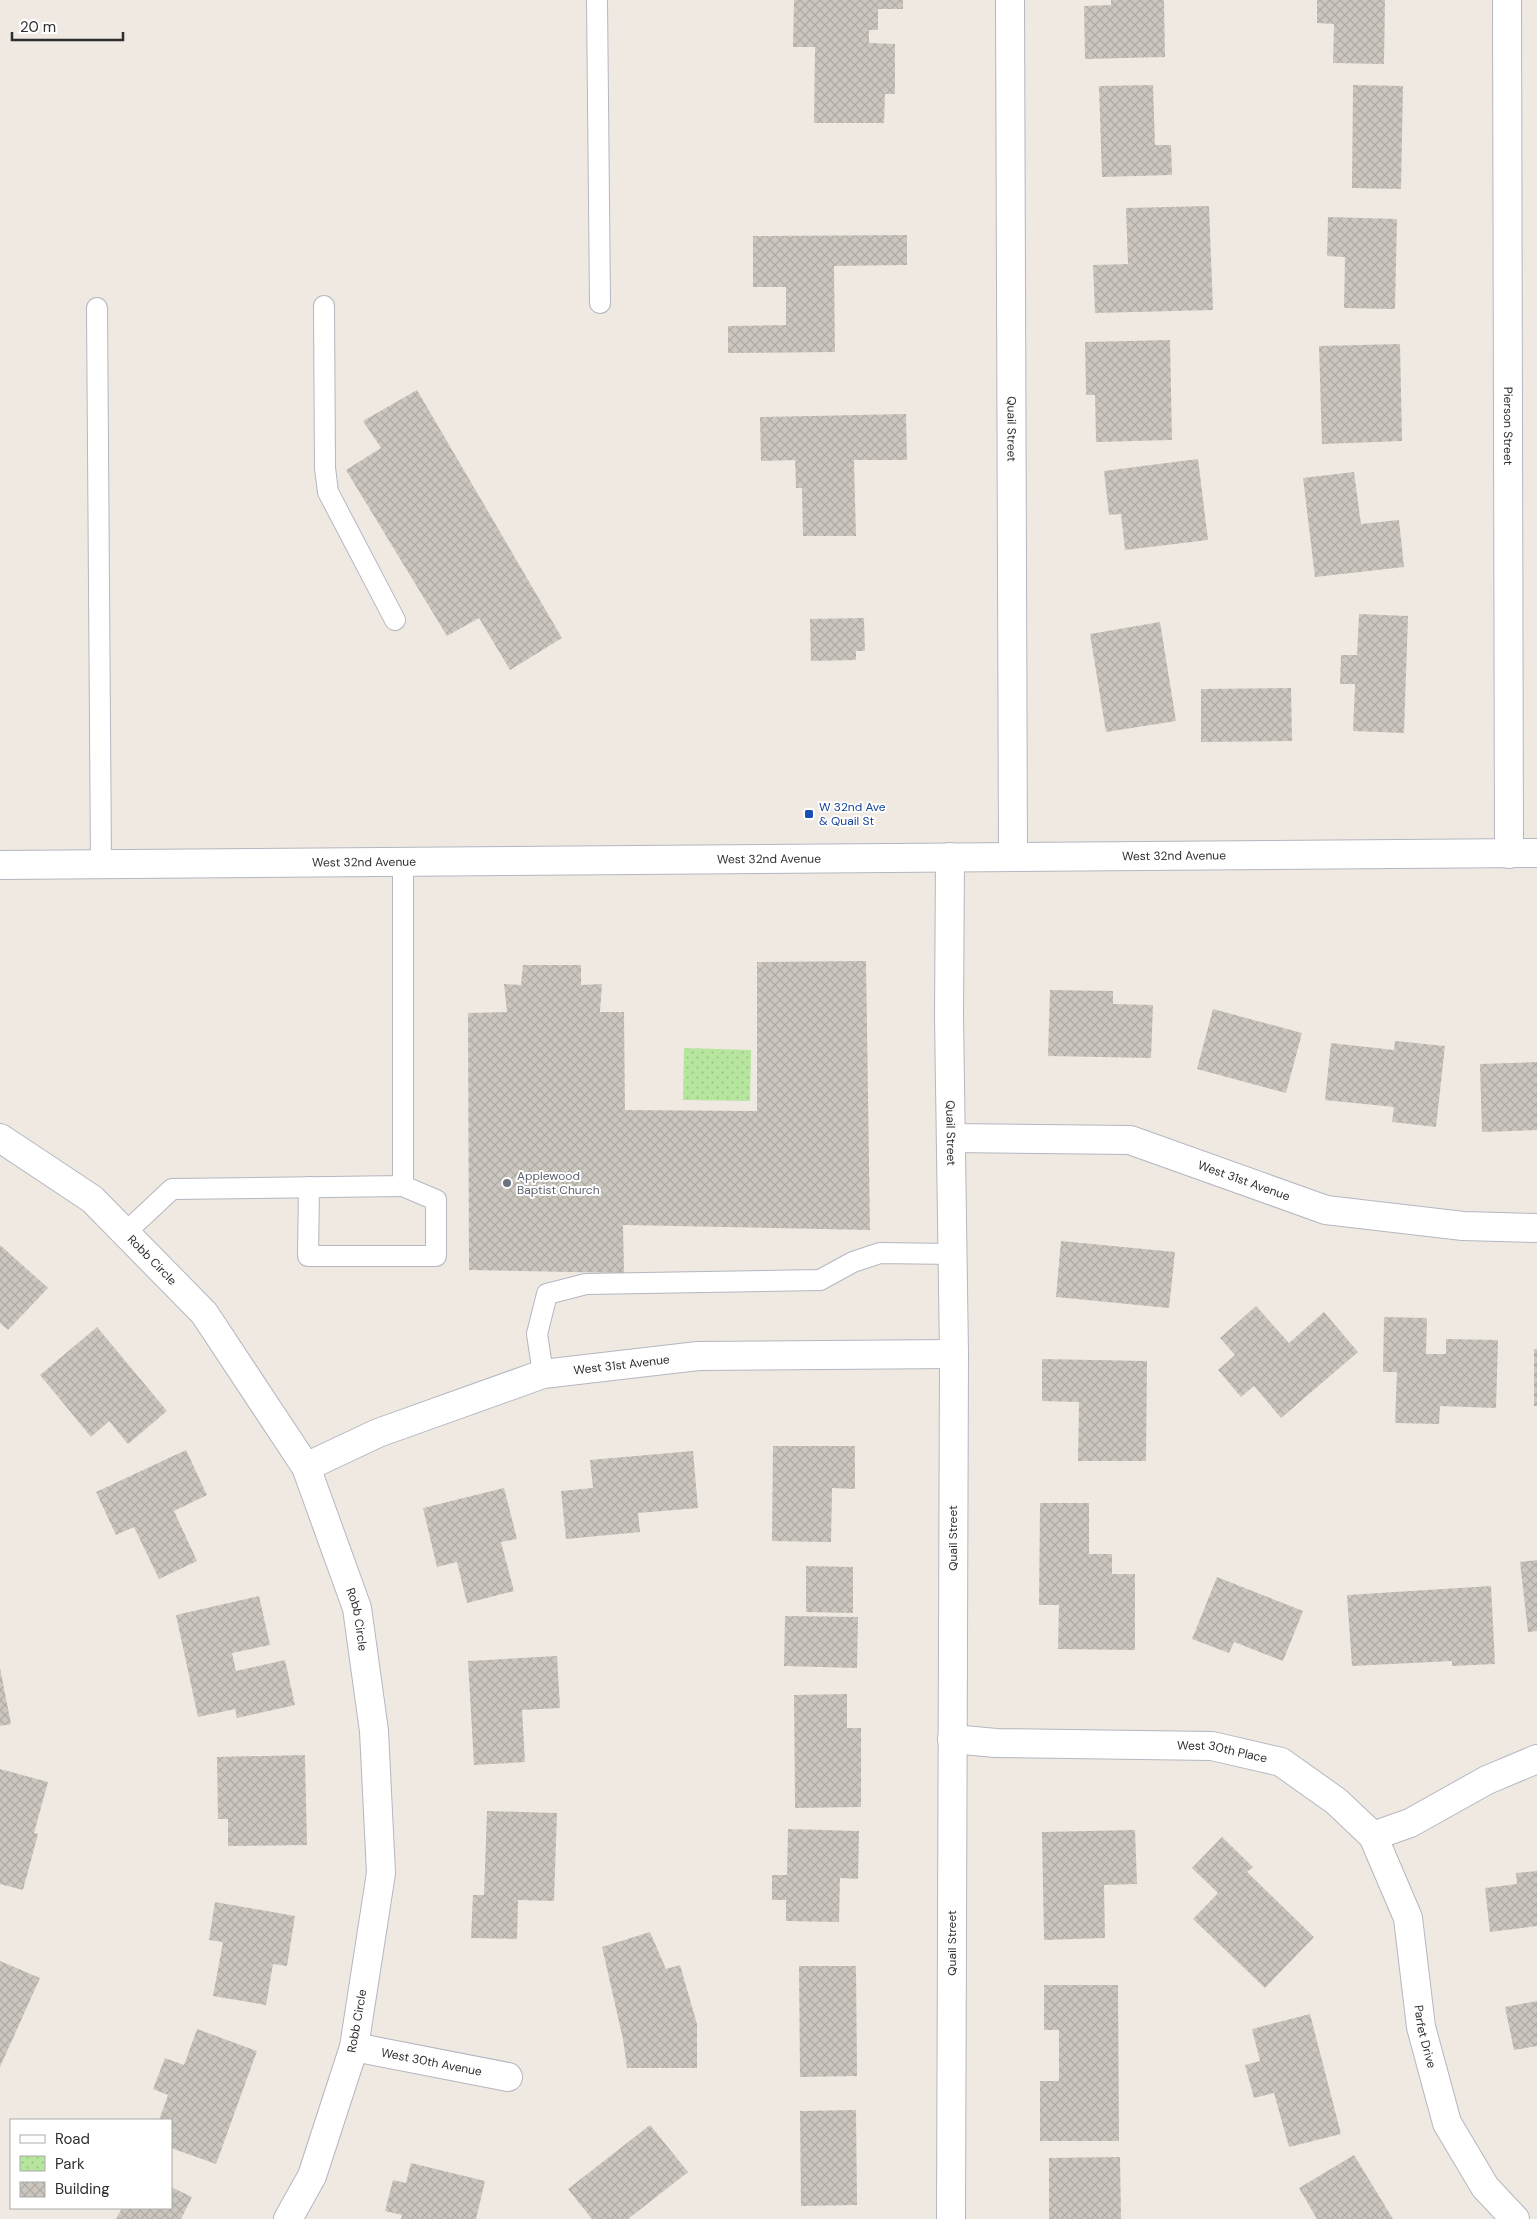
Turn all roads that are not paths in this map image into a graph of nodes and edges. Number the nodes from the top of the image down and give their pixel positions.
1 (597, 0) edge
2 (1010, 0) edge
3 (1507, 0) edge
4 (600, 303) dead end
5 (324, 306) dead end
6 (97, 308) dead end
7 (395, 620) dead end
8 (1537, 853) edge
9 (1509, 854) junction
10 (950, 857) junction
11 (1013, 857) junction
12 (403, 862) junction
13 (0, 864) edge
14 (101, 864) junction
15 (0, 1138) edge
16 (951, 1138) junction
17 (403, 1186) junction
18 (309, 1187) junction
19 (1537, 1228) edge
20 (125, 1233) junction
21 (953, 1254) junction
22 (954, 1354) junction
23 (543, 1374) junction
24 (306, 1467) junction
25 (952, 1739) junction
26 (1537, 1758) edge
27 (1373, 1836) junction
28 (354, 2047) junction
29 (508, 2077) dead end
30 (288, 2219) edge
31 (951, 2219) edge
32 (1515, 2219) edge

1 - 4 lane
2 - 11 street, Quail Street
3 - 9 street, Pierson Street
5 - 7 lane
6 - 14 lane
8 - 9 street, West 32nd Avenue
9 - 11 street, West 32nd Avenue
10 - 11 street, West 32nd Avenue
10 - 12 street, West 32nd Avenue
10 - 16 street, Quail Street
12 - 14 street, West 32nd Avenue
12 - 17 lane
13 - 14 street, West 32nd Avenue
15 - 20 street, Robb Circle
16 - 19 street, West 31st Avenue
16 - 21 street, Quail Street
17 - 18 lane
17 - 18 lane
18 - 20 lane
20 - 24 street, Robb Circle
21 - 22 street, Quail Street
21 - 23 lane
22 - 23 street, West 31st Avenue
22 - 25 street, Quail Street
23 - 24 street, West 31st Avenue
24 - 28 street, Robb Circle
25 - 27 street, West 30th Place
25 - 31 street, Quail Street
26 - 27 street
27 - 32 street, Parfet Drive
28 - 29 street, West 30th Avenue
28 - 30 street, Robb Circle

